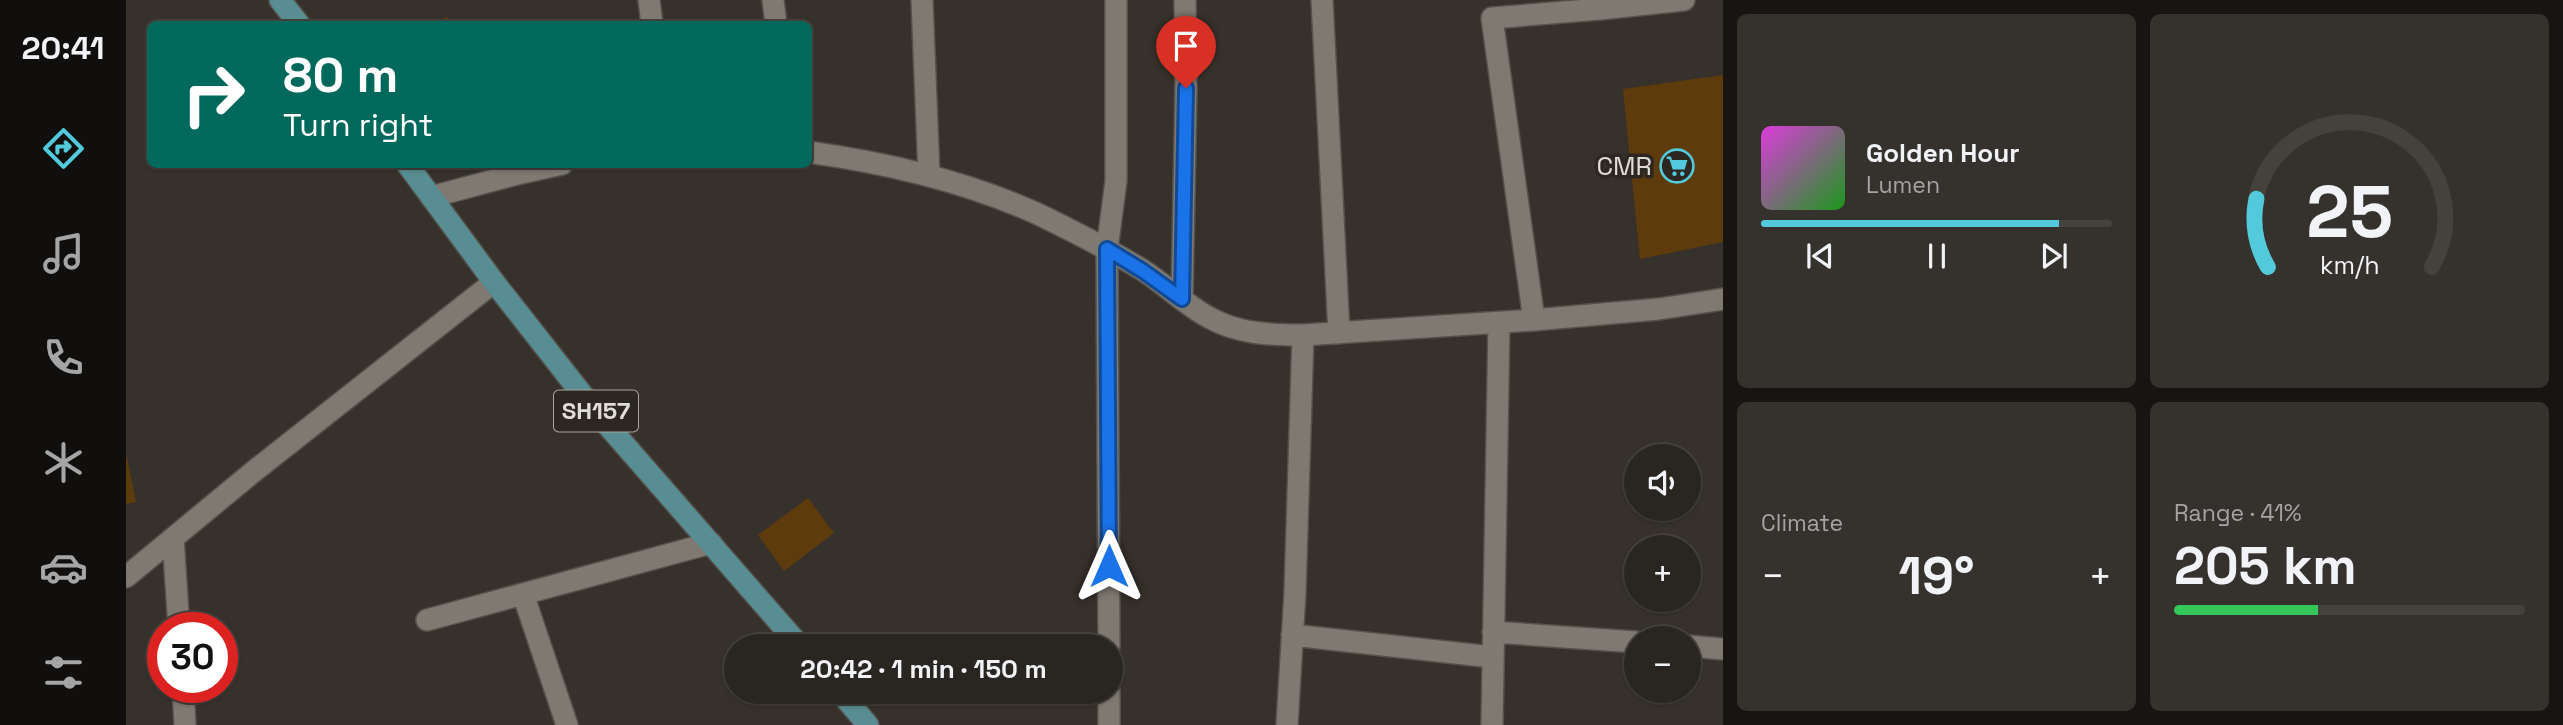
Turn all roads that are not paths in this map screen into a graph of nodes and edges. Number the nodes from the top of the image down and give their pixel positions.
1 (280, 0) edge
2 (649, 0) edge
3 (773, 0) edge
4 (922, 0) edge
5 (1116, 0) edge
6 (1185, 0) edge
7 (1322, 0) edge
8 (1684, 0) edge
9 (1599, 5) edge
10 (1491, 9) edge
11 (297, 21) edge
12 (652, 21) edge
13 (775, 21) edge
14 (812, 153) edge
15 (410, 168) edge
16 (544, 168) edge
17 (929, 175) junction
18 (431, 197) junction
19 (1107, 249) junction
20 (494, 282) junction
21 (1182, 299) junction
22 (1723, 299) edge
23 (1534, 320) junction
24 (1499, 323) junction
25 (1339, 333) junction
26 (1303, 335) junction
27 (173, 538) junction
28 (710, 543) junction
29 (126, 577) edge
30 (523, 594) junction
31 (178, 612) edge
32 (427, 620) dead end
33 (1493, 632) junction
34 (790, 634) edge
35 (1109, 634) edge
36 (1292, 635) junction
37 (1624, 641) edge
38 (1701, 647) edge
39 (1723, 649) edge
40 (1492, 657) junction
41 (184, 703) edge
42 (850, 704) edge
43 (1109, 704) edge
44 (185, 725) edge
45 (567, 725) edge
46 (868, 725) edge
47 (1109, 725) edge
48 (1287, 725) edge
49 (1492, 725) edge

1 - 11 main road
2 - 12 street
3 - 13 street
4 - 17 street
5 - 19 street
6 - 21 street
7 - 25 street
8 - 9 street
9 - 10 street
10 - 23 street
14 - 17 street
15 - 18 main road, SH157
16 - 18 street
17 - 19 street
18 - 20 main road, SH157
19 - 21 street
19 - 35 street
20 - 27 street
20 - 28 main road, SH157
21 - 26 street
22 - 23 street
23 - 24 street
24 - 25 street
24 - 33 street
25 - 26 street
26 - 36 street
27 - 29 street
27 - 31 street
28 - 30 street
28 - 34 main road, SH157
30 - 32 street
30 - 45 street
33 - 37 street
33 - 40 street
36 - 40 street
36 - 48 street
38 - 39 street
40 - 49 street
41 - 44 street
42 - 46 main road
43 - 47 street

